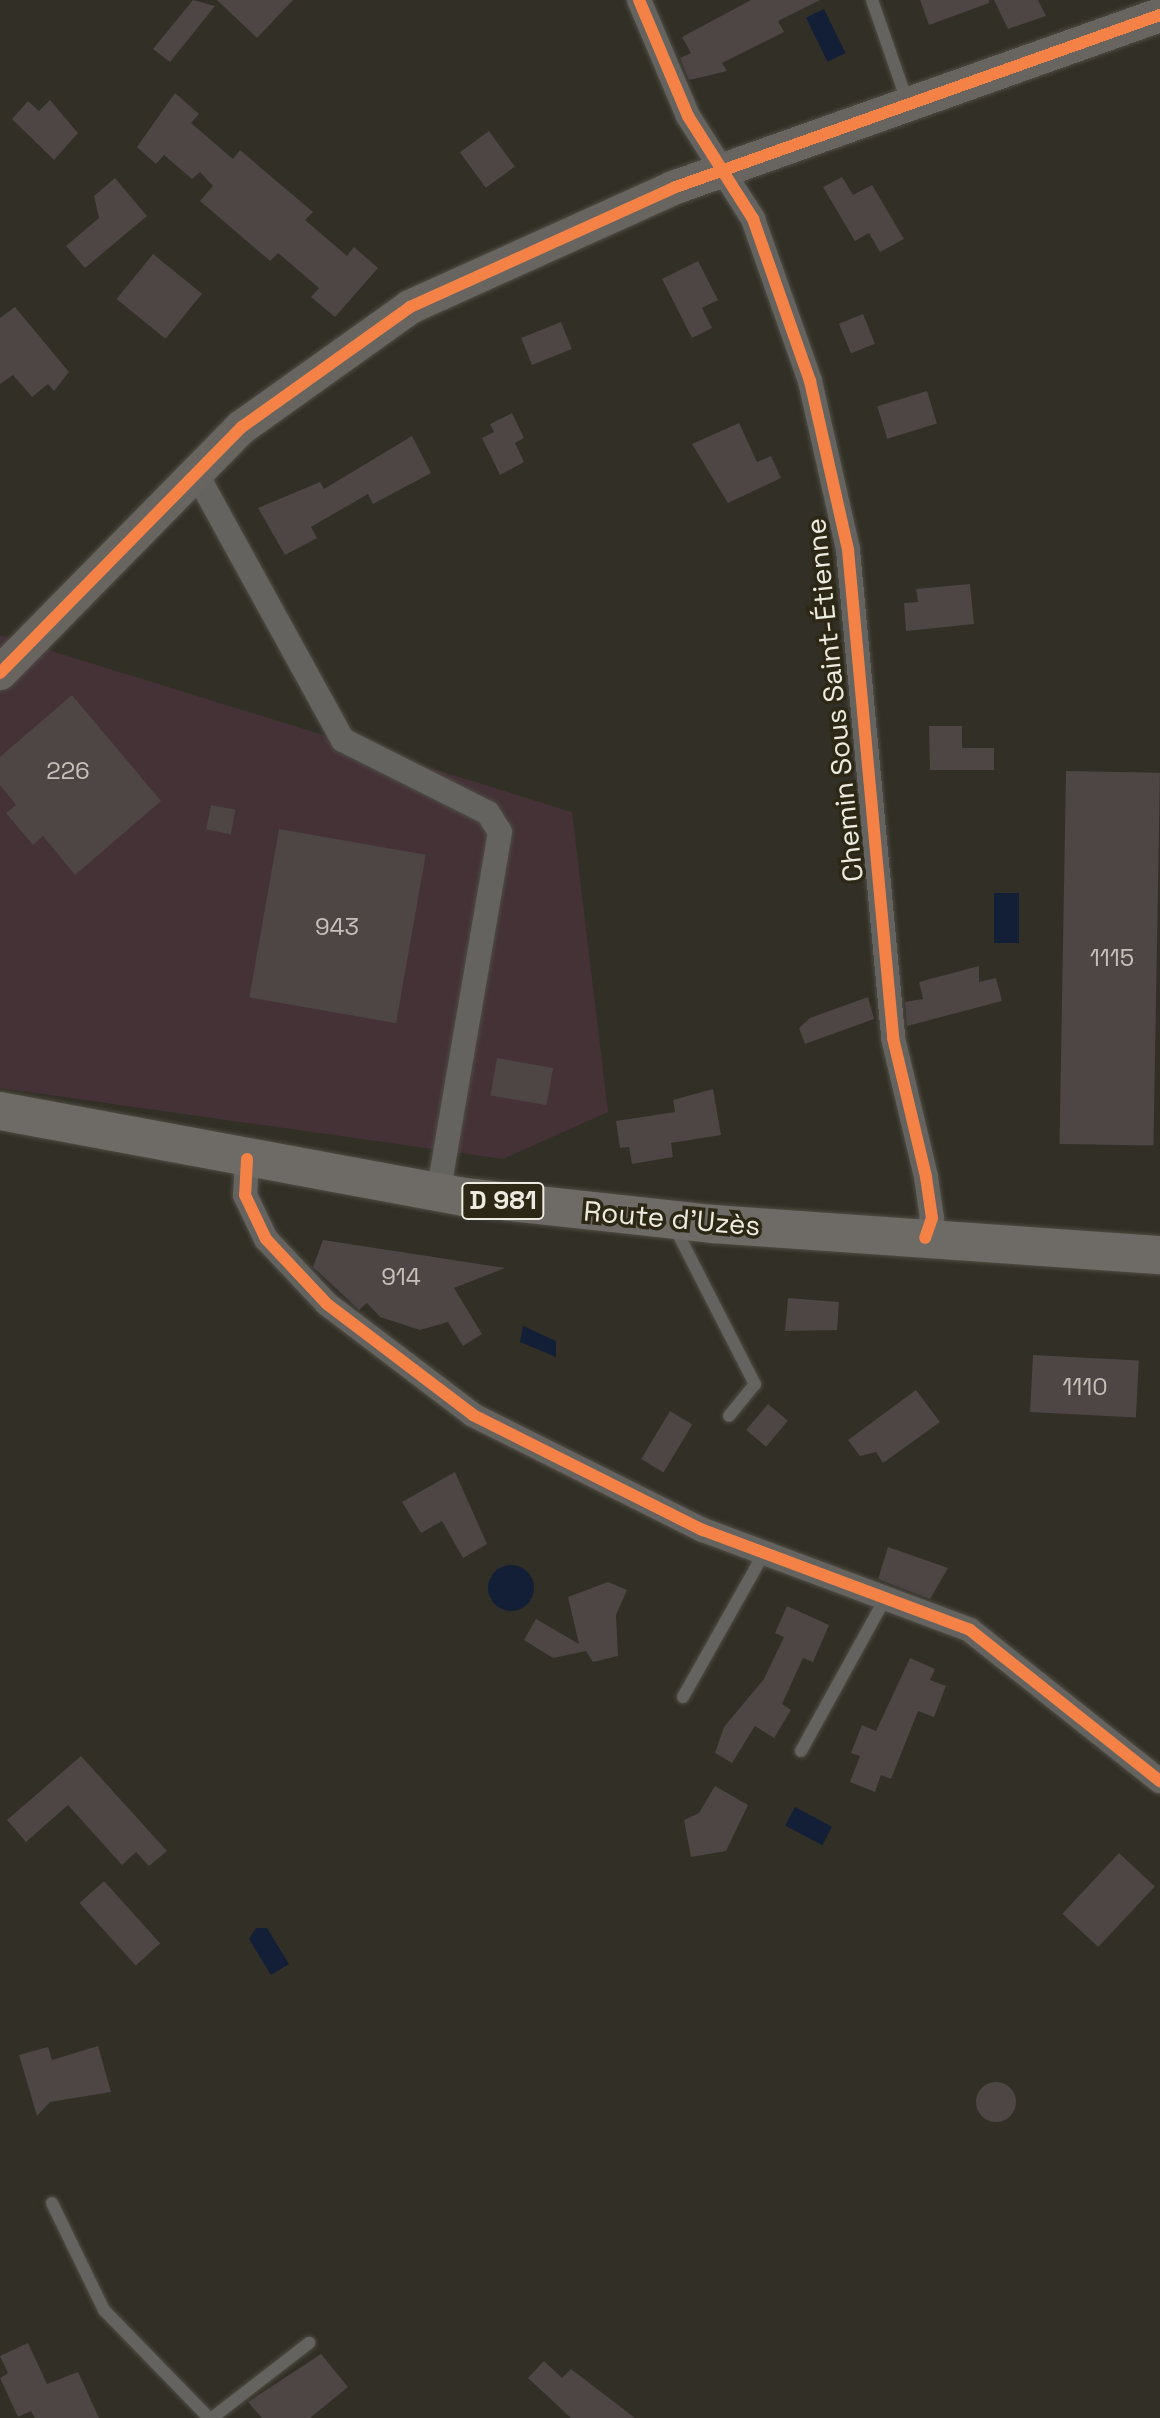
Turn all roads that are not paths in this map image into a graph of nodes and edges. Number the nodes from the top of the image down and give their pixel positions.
1 (639, 0) edge
2 (872, 0) edge
3 (1160, 15) edge
4 (907, 101) junction
5 (722, 171) junction
6 (196, 473) junction
7 (0, 673) edge
8 (0, 1111) edge
9 (247, 1159) junction
10 (438, 1193) junction
11 (671, 1219) junction
12 (925, 1238) junction
13 (1160, 1255) edge
14 (729, 1416) dead end
15 (764, 1553) junction
16 (885, 1599) junction
17 (683, 1697) dead end
18 (801, 1751) dead end
19 (1160, 1781) edge
20 (52, 2203) dead end
21 (309, 2343) dead end
22 (211, 2418) edge

1 - 5 street, Chemin Sous Saint-Étienne
2 - 4 lane
3 - 4 street
4 - 5 street
5 - 6 street
5 - 12 street, Chemin Sous Saint-Étienne
6 - 7 street
6 - 10 street
8 - 9 main road, Route d'Uzès / D 981
9 - 10 main road, Route d'Uzès / D 981
9 - 15 street
10 - 11 main road, Route d'Uzès / D 981
11 - 12 main road, Route d'Uzès / D 981
11 - 14 lane
12 - 13 main road, Route d'Uzès / D 981
15 - 16 street
15 - 17 lane
16 - 18 lane
16 - 19 street
20 - 22 lane
21 - 22 lane

